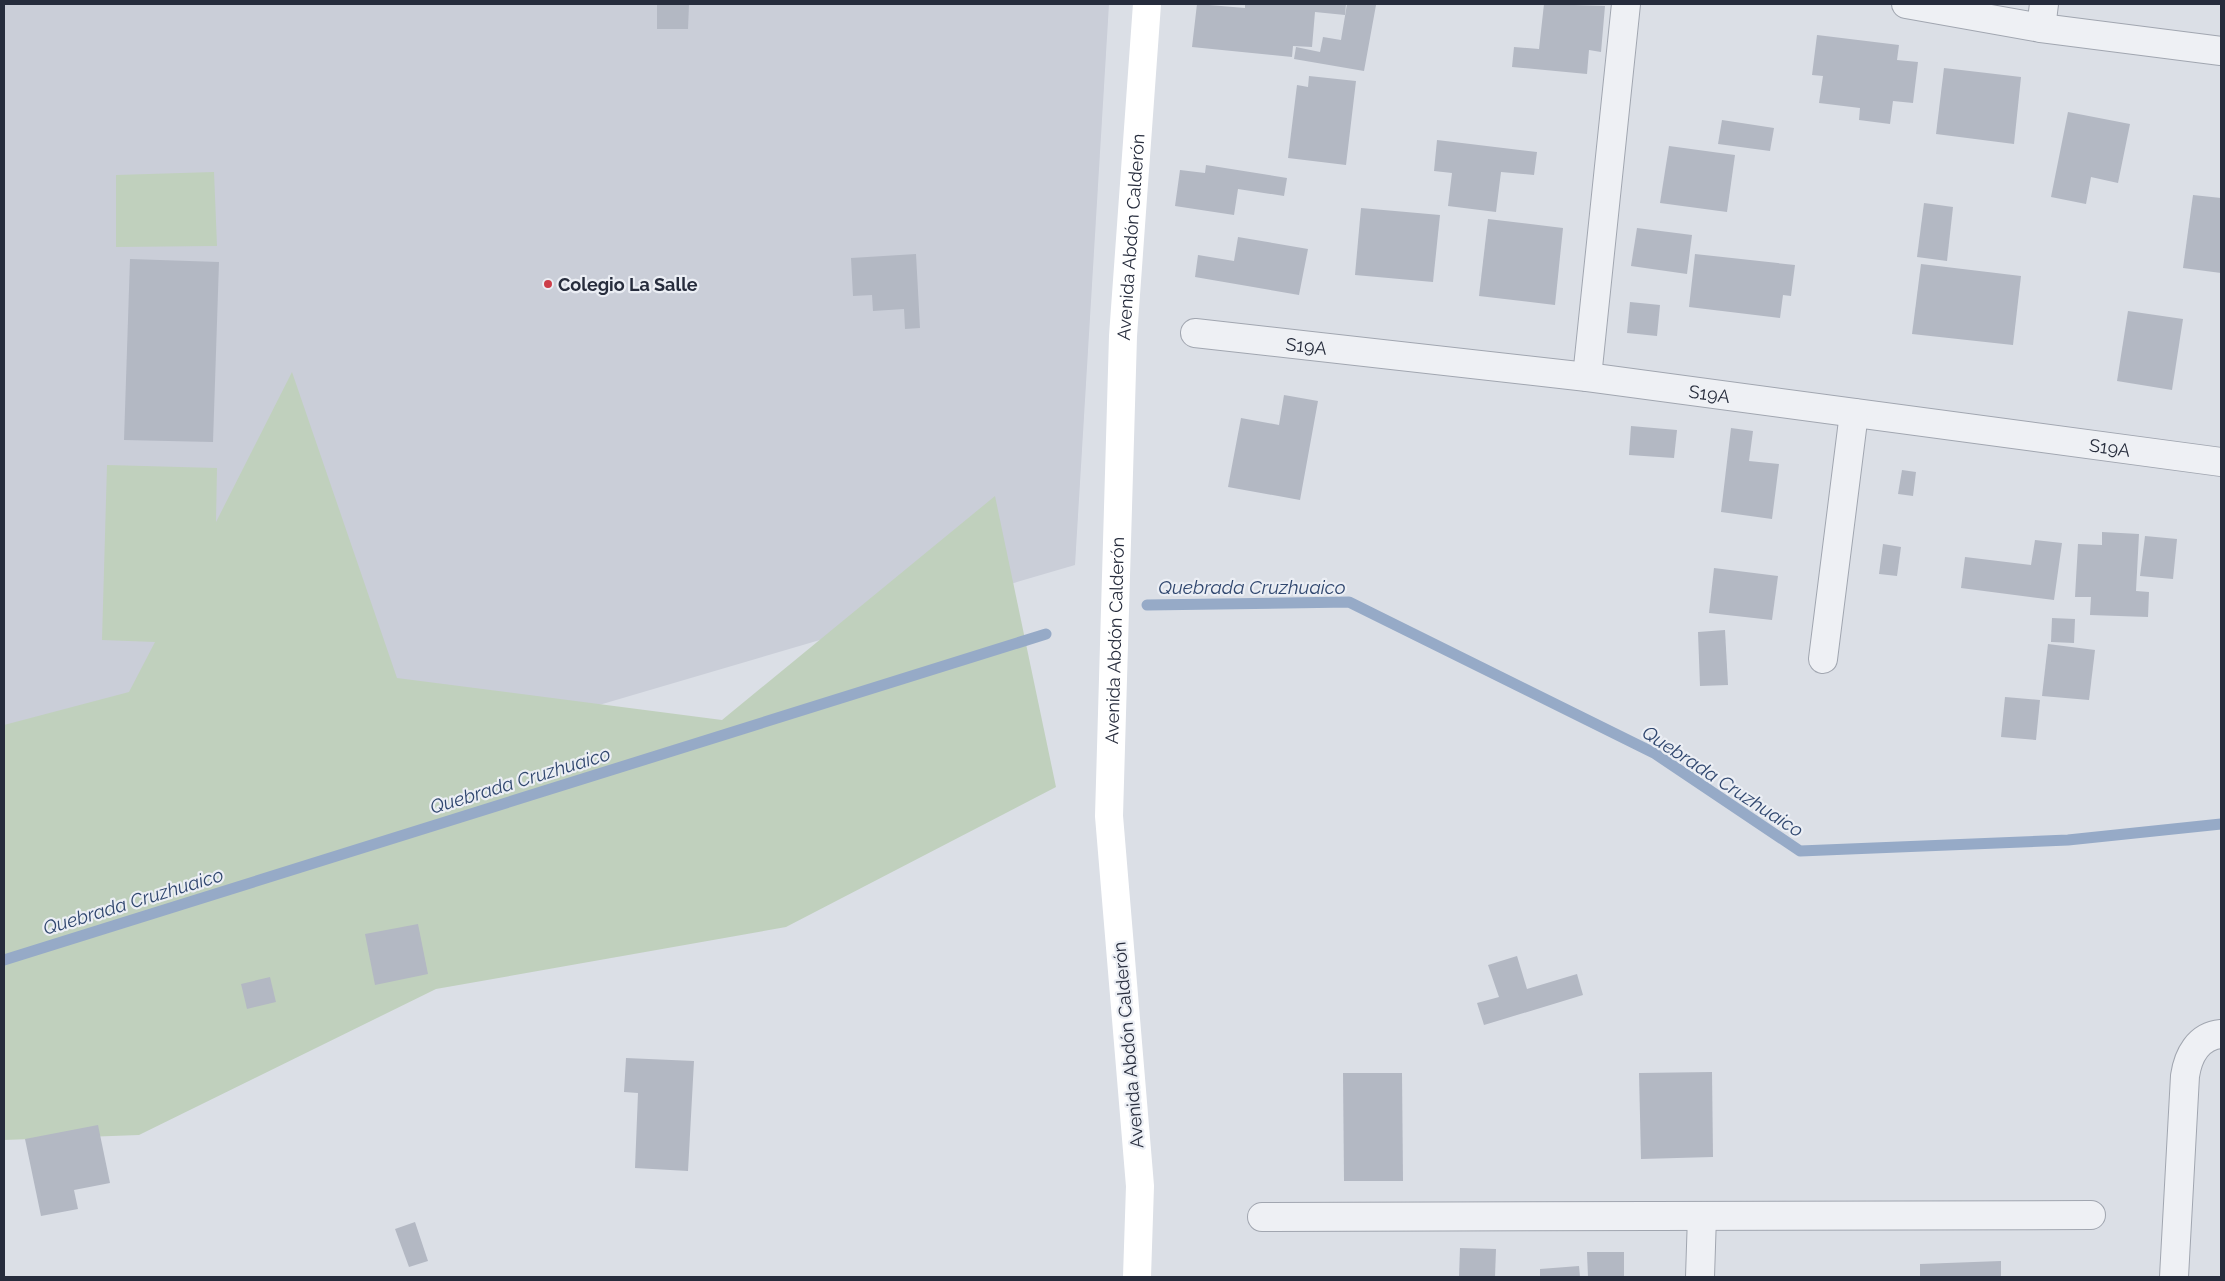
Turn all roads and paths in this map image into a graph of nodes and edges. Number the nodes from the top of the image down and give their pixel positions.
1 (1147, 4) edge
2 (1626, 4) edge
3 (1906, 4) edge
4 (2042, 16) edge
5 (2221, 51) edge
6 (1195, 333) dead end
7 (1587, 377) junction
8 (1854, 413) junction
9 (2221, 462) edge
10 (1824, 659) dead end
11 (2221, 1034) edge
12 (2091, 1215) dead end
13 (1702, 1216) junction
14 (1262, 1217) dead end
15 (1137, 1277) edge
16 (1700, 1277) edge
17 (2174, 1277) edge

1 - 15 street, Avenida Abdón Calderón
2 - 7 street
3 - 4 street
4 - 5 street
6 - 7 street, S19A
7 - 8 street, S19A
8 - 9 street, S19A
8 - 10 street
11 - 17 street
12 - 13 street
13 - 14 street
13 - 16 street

